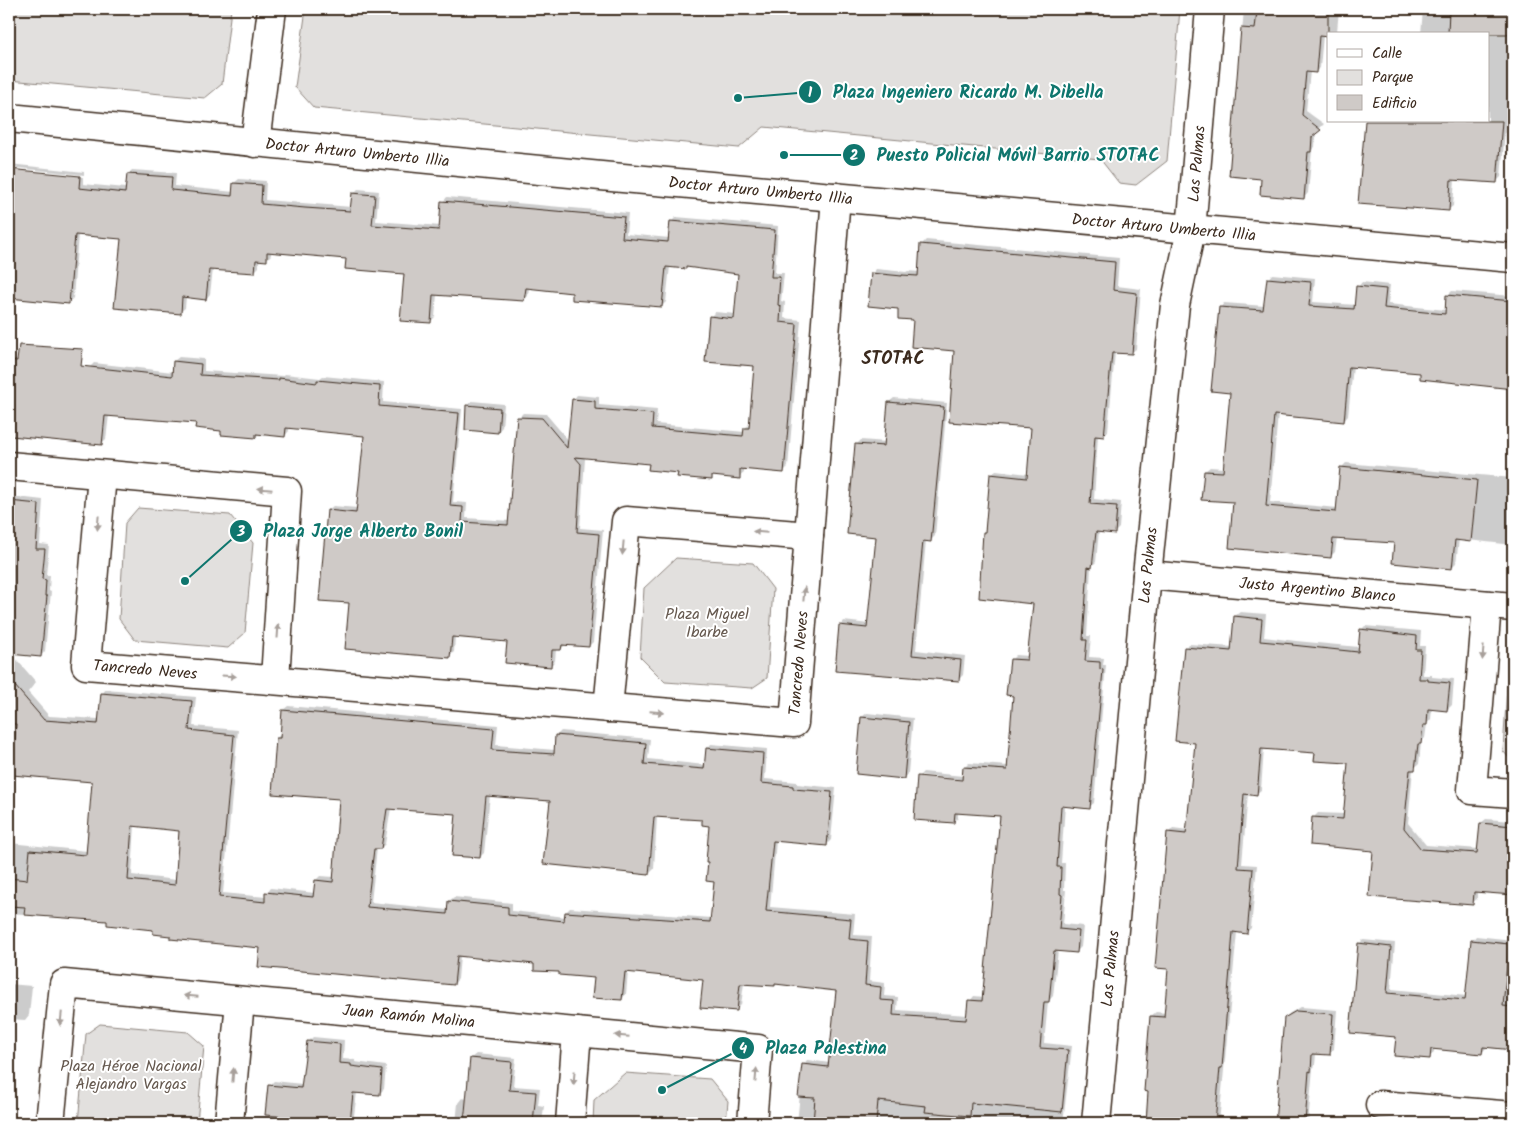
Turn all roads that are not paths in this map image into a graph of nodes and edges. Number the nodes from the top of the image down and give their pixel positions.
1 (272, 9) edge
2 (1210, 9) edge
3 (9, 118) edge
4 (255, 143) junction
5 (836, 197) junction
6 (1191, 230) junction
7 (1513, 258) edge
8 (9, 466) edge
9 (102, 475) junction
10 (809, 536) junction
11 (1147, 575) junction
12 (1500, 606) edge
13 (275, 679) junction
14 (608, 708) junction
15 (1513, 793) edge
16 (240, 1001) junction
17 (578, 1032) junction
18 (1380, 1105) dead end
19 (1513, 1116) edge
20 (1443, 1117) edge
21 (50, 1123) edge
22 (229, 1123) edge
23 (570, 1123) edge
24 (752, 1123) edge
25 (1096, 1123) edge

1 - 4 street
2 - 6 street, Las Palmas
3 - 4 street, Doctor Arturo Umberto Illia
4 - 5 street, Doctor Arturo Umberto Illia
5 - 6 street, Doctor Arturo Umberto Illia
5 - 10 street, Tancredo Neves
6 - 7 street, Doctor Arturo Umberto Illia
6 - 11 street, Las Palmas
8 - 9 street
13 -> 9 street
9 -> 13 street, Tancredo Neves
10 -> 14 street
14 -> 10 street, Tancredo Neves
11 - 12 street, Justo Argentino Blanco
11 - 25 street, Las Palmas
12 -> 15 street, Justo Argentino Blanco
13 - 14 street, Tancredo Neves
16 - 17 street, Juan Ramón Molina
16 -> 21 street, Juan Ramón Molina
22 -> 16 street
17 -> 23 street
24 -> 17 street, Juan Ramón Molina
18 - 20 street
19 - 20 street

